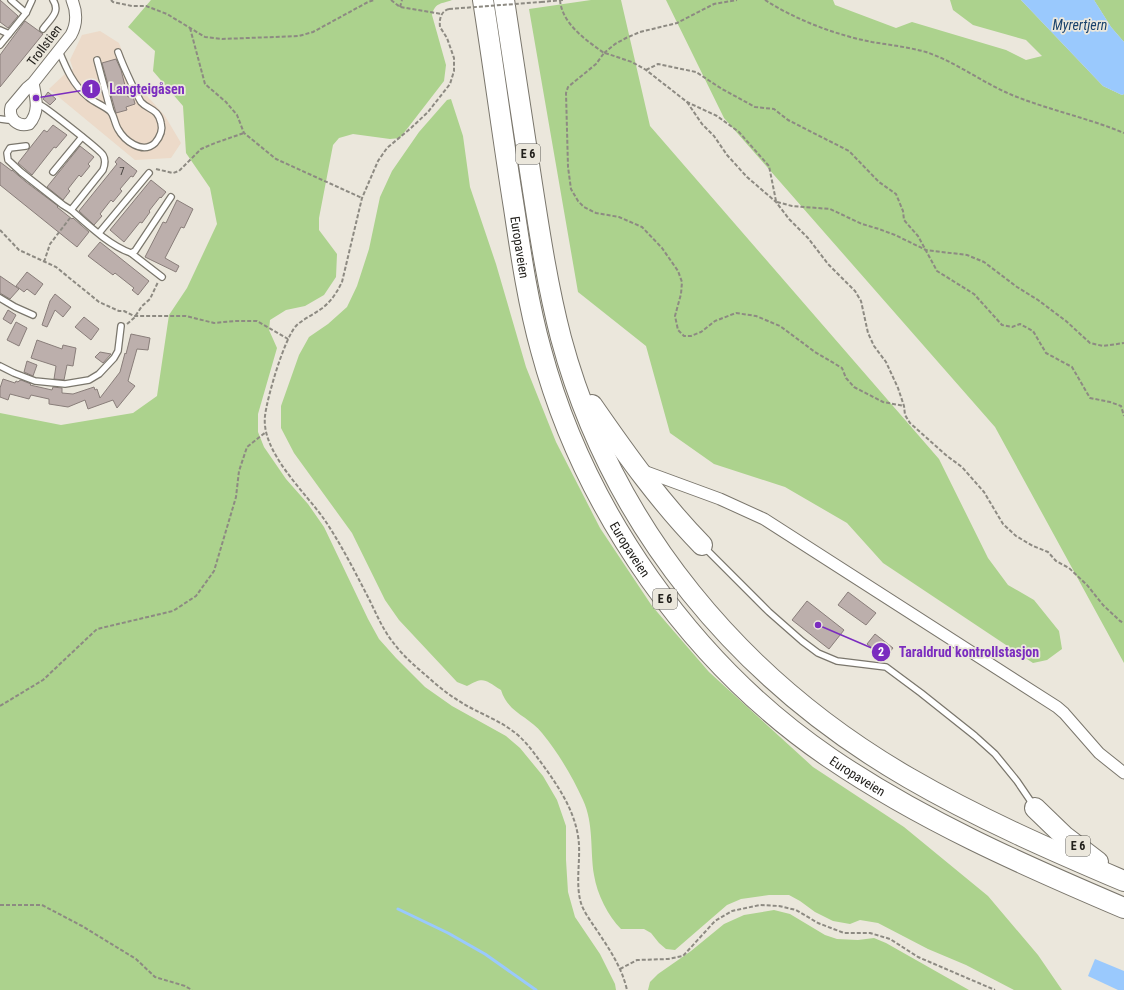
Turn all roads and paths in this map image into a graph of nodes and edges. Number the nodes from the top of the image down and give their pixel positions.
1 (11, 0) edge
2 (32, 0) edge
3 (52, 0) edge
4 (72, 0) edge
5 (111, 0) edge
6 (374, 0) edge
7 (391, 0) edge
8 (402, 0) edge
9 (483, 0) edge
10 (504, 0) edge
11 (560, 0) edge
12 (563, 0) edge
13 (737, 0) edge
14 (766, 0) edge
15 (400, 7) junction
16 (26, 13) junction
17 (442, 14) junction
18 (189, 27) junction
19 (43, 28) dead end
20 (0, 30) edge
21 (9, 34) junction
22 (0, 45) edge
23 (59, 51) junction
24 (118, 52) dead end
25 (604, 53) junction
26 (97, 60) dead end
27 (646, 70) junction
28 (33, 84) junction
29 (687, 102) junction
30 (36, 104) junction
31 (111, 112) junction
32 (12, 118) junction
33 (0, 119) edge
34 (244, 133) junction
35 (1124, 133) edge
36 (82, 137) junction
37 (26, 146) dead end
38 (53, 172) dead end
39 (149, 173) joint
40 (171, 197) dead end
41 (362, 198) junction
42 (776, 202) junction
43 (73, 211) junction
44 (0, 230) edge
45 (98, 233) junction
46 (926, 250) junction
47 (131, 253) junction
48 (44, 262) junction
49 (162, 277) joint
50 (0, 298) edge
51 (33, 315) dead end
52 (134, 316) junction
53 (121, 326) joint
54 (288, 339) junction
55 (1124, 343) edge
56 (0, 366) edge
57 (574, 378) junction
58 (904, 406) junction
59 (1124, 416) edge
60 (266, 432) junction
61 (636, 468) junction
62 (702, 545) joint
63 (1124, 623) edge
64 (0, 706) edge
65 (1124, 773) edge
66 (1035, 808) joint
67 (1124, 881) edge
68 (0, 905) edge
69 (1124, 908) edge
70 (620, 969) junction
71 (192, 990) edge
72 (627, 990) edge
73 (995, 990) edge

1 - 16 lane
2 - 16 lane
3 - 19 lane
4 - 23 street, Trollstien
5 - 18 path
6 - 18 path
7 - 15 path
8 - 15 path
9 - 69 highway, Europaveien / E 6
10 - 57 highway, Europaveien / E 6
11 - 12 path
11 - 17 path, bridge
11 - 25 path
13 - 25 path
14 - 35 path
15 - 17 path
16 - 21 lane
17 - 41 path
18 - 34 path
20 - 21 lane
21 - 22 lane
23 - 28 street, Trollstien
23 - 31 lane
24 - 31 lane
25 - 27 path
25 - 58 path
26 - 31 lane
27 - 29 path
27 - 46 path
28 - 30 street
28 - 32 street, Trollstien
29 - 42 path
29 - 42 path
30 - 32 street
30 - 36 lane
32 - 33 lane
34 - 39 path
34 - 41 path
36 - 38 lane
36 - 43 lane
37 - 43 lane
39 - 45 lane
40 - 47 lane
41 - 54 path
42 - 46 path
42 - 58 path
43 - 45 lane
43 - 48 path
44 - 48 path
45 - 47 lane
46 - 55 path
46 - 59 path
47 - 49 lane
48 - 52 path
49 - 52 path
50 - 51 lane
52 - 53 path
52 - 54 path
53 - 56 lane
54 - 60 path
57 - 61 highway, E 6
57 - 67 highway, Europaveien / E 6
58 - 63 path
60 - 64 path
60 - 70 path
61 - 62 highway, E 6
61 - 65 street
62 - 66 lane
66 - 67 highway, E 6
68 - 71 path
70 - 72 path
70 - 73 path

